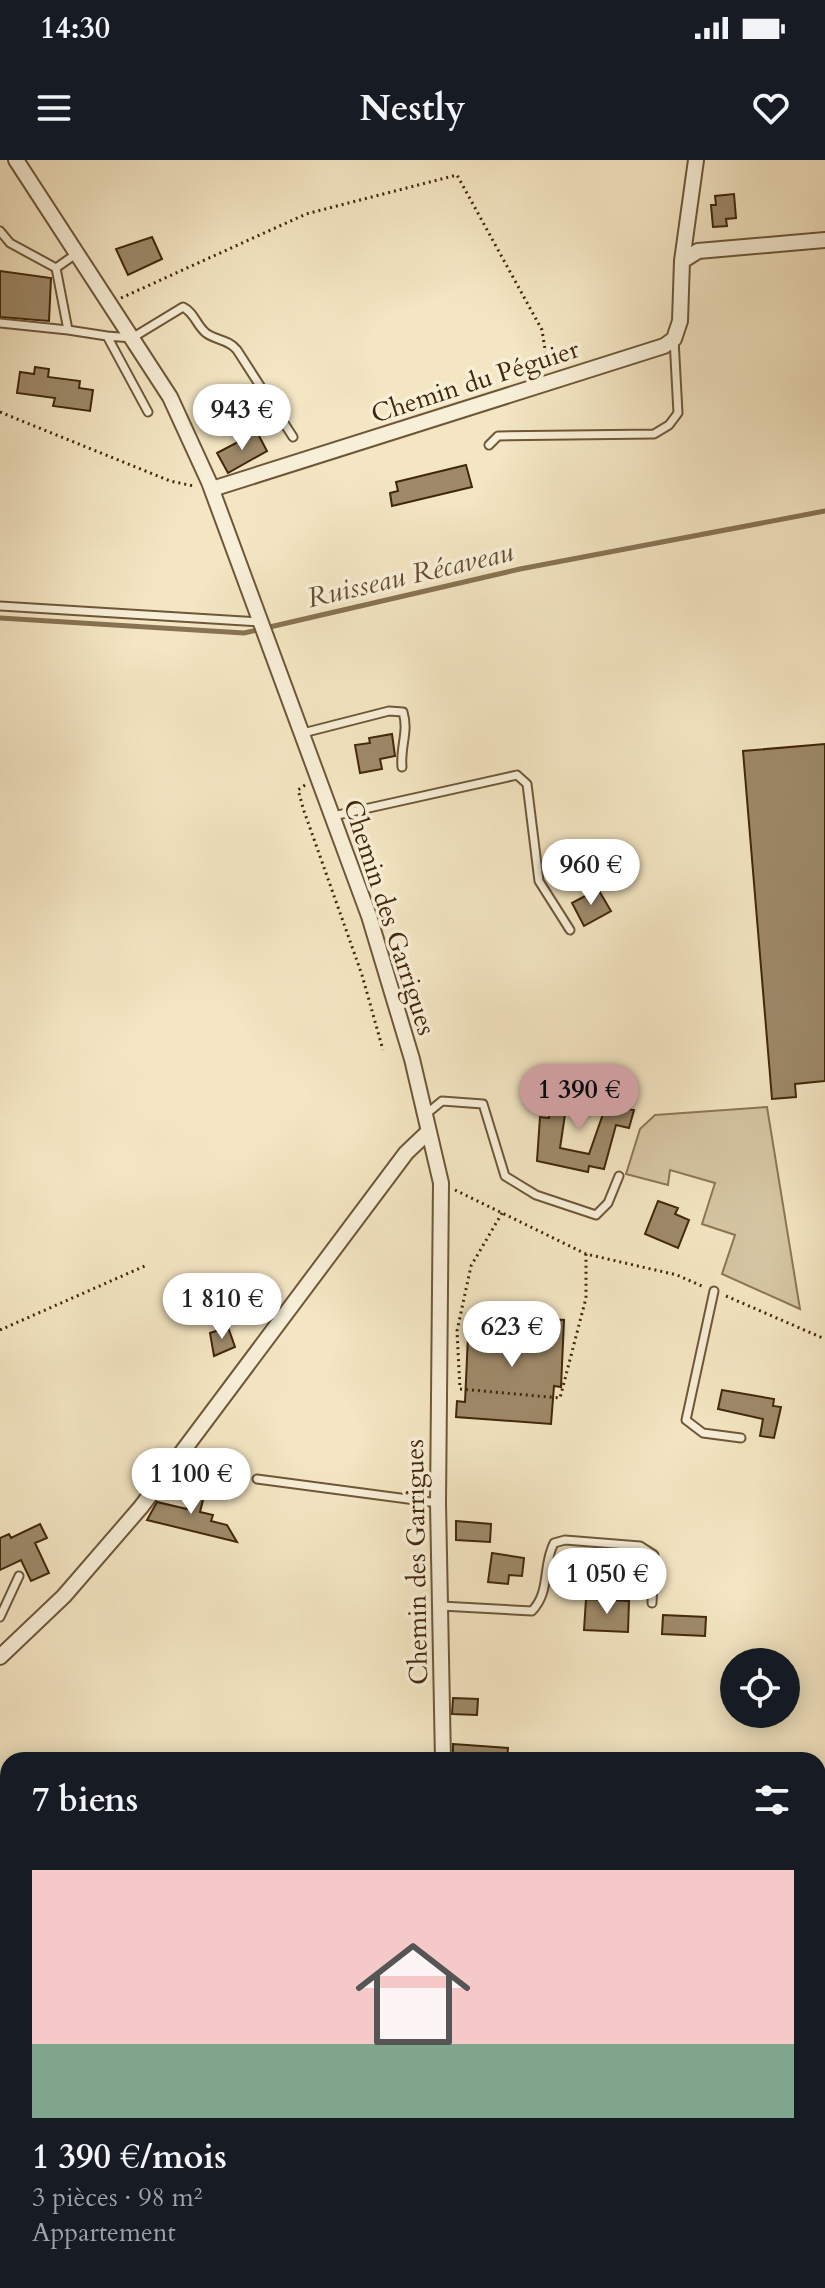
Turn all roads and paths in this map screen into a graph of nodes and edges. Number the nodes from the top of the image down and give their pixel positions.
1 (16, 160) edge
2 (696, 160) edge
3 (0, 231) edge
4 (825, 240) edge
5 (78, 252) junction
6 (682, 261) junction
7 (56, 268) junction
8 (110, 303) junction
9 (0, 323) edge
10 (68, 330) junction
11 (107, 336) junction
12 (132, 338) junction
13 (674, 339) junction
14 (531, 375) dead end
15 (0, 412) edge
16 (148, 412) dead end
17 (293, 437) dead end
18 (489, 445) dead end
19 (211, 486) junction
20 (0, 606) edge
21 (261, 622) junction
22 (303, 733) junction
23 (402, 767) dead end
24 (318, 777) junction
25 (333, 816) junction
26 (570, 930) dead end
27 (383, 1050) dead end
28 (423, 1116) junction
29 (427, 1133) junction
30 (619, 1176) dead end
31 (441, 1183) junction
32 (502, 1213) junction
33 (586, 1254) junction
34 (147, 1265) dead end
35 (714, 1291) junction
36 (0, 1330) edge
37 (825, 1339) edge
38 (741, 1438) dead end
39 (257, 1479) dead end
40 (438, 1503) junction
41 (19, 1576) dead end
42 (652, 1603) dead end
43 (441, 1606) junction
44 (0, 1617) edge
45 (0, 1657) edge
46 (443, 1752) edge

1 - 5 street, Chemin des Garrigues
2 - 6 street
3 - 7 lane
4 - 6 street
5 - 7 lane
5 - 8 street, Chemin des Garrigues
6 - 13 street
7 - 10 lane
8 - 12 street, Chemin des Garrigues
8 - 14 path
9 - 10 lane
10 - 11 lane
11 - 12 lane
11 - 16 lane
12 - 17 lane
12 - 19 street, Chemin des Garrigues
13 - 18 lane
13 - 19 street, Chemin du Péguier
15 - 19 path
19 - 21 street, Chemin des Garrigues
20 - 21 lane
21 - 22 street, Chemin des Garrigues
22 - 23 lane
22 - 24 street, Chemin des Garrigues
24 - 25 street, Chemin des Garrigues
24 - 27 path
25 - 26 lane
25 - 28 street, Chemin des Garrigues
28 - 29 street, Chemin des Garrigues
28 - 30 lane
29 - 31 street, Chemin des Garrigues
29 - 45 street
31 - 32 path
31 - 40 street, Chemin des Garrigues
32 - 33 path
32 - 33 path
33 - 35 path
34 - 36 path
35 - 37 path
35 - 38 lane
39 - 40 lane
40 - 43 street, Chemin des Garrigues
41 - 44 lane
42 - 43 lane
43 - 46 street, Chemin des Garrigues

